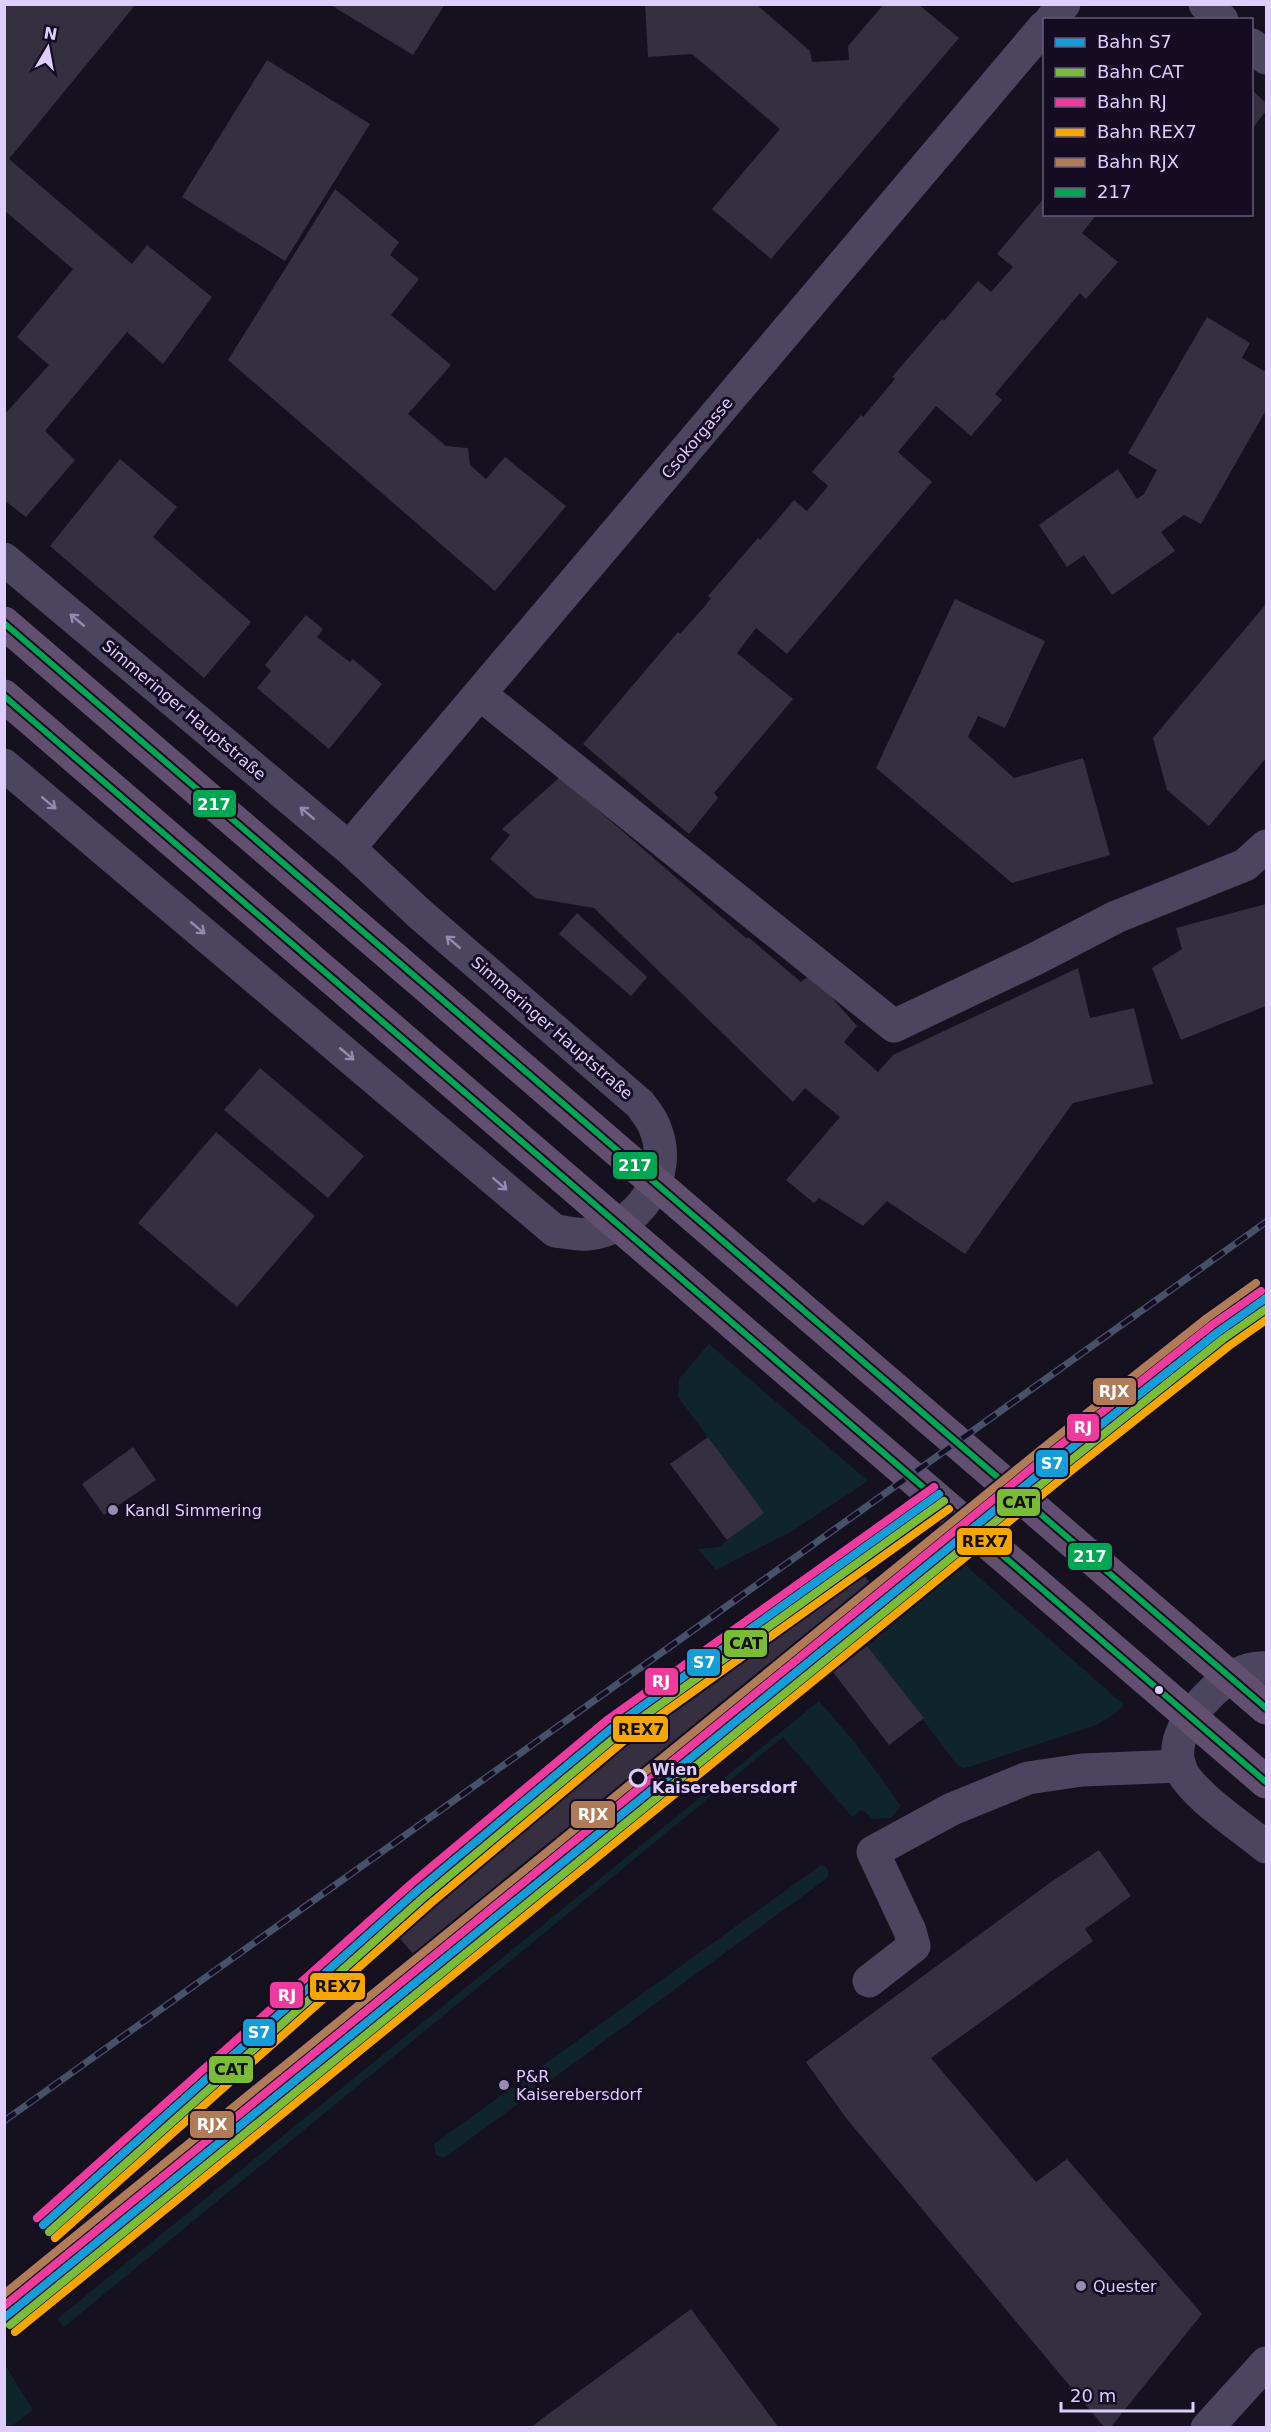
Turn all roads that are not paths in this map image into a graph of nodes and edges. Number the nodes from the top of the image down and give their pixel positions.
1 (1064, 4) edge
2 (1205, 4) edge
3 (1053, 18) edge
4 (1220, 18) edge
5 (1043, 28) edge
6 (1253, 47) edge
7 (1266, 58) edge
8 (4, 560) edge
9 (4, 623) edge
10 (480, 694) junction
11 (4, 696) edge
12 (4, 765) edge
13 (1266, 846) edge
14 (349, 848) junction
15 (1264, 1668) edge
16 (1266, 1708) edge
17 (1179, 1754) junction
18 (1266, 1782) edge
19 (1266, 1847) edge
20 (868, 1981) dead end
21 (1266, 2363) edge
22 (1207, 2427) edge

1 - 3 street
2 - 4 street
5 - 10 street, Csokorgasse
6 - 7 street
14 -> 8 street, Simmeringer Hauptstraße
9 - 16 main road
10 - 13 street
10 - 14 street, Csokorgasse
11 - 18 main road
12 -> 14 street, Simmeringer Hauptstraße
15 - 17 street
17 - 19 street
17 - 20 street
21 - 22 street

